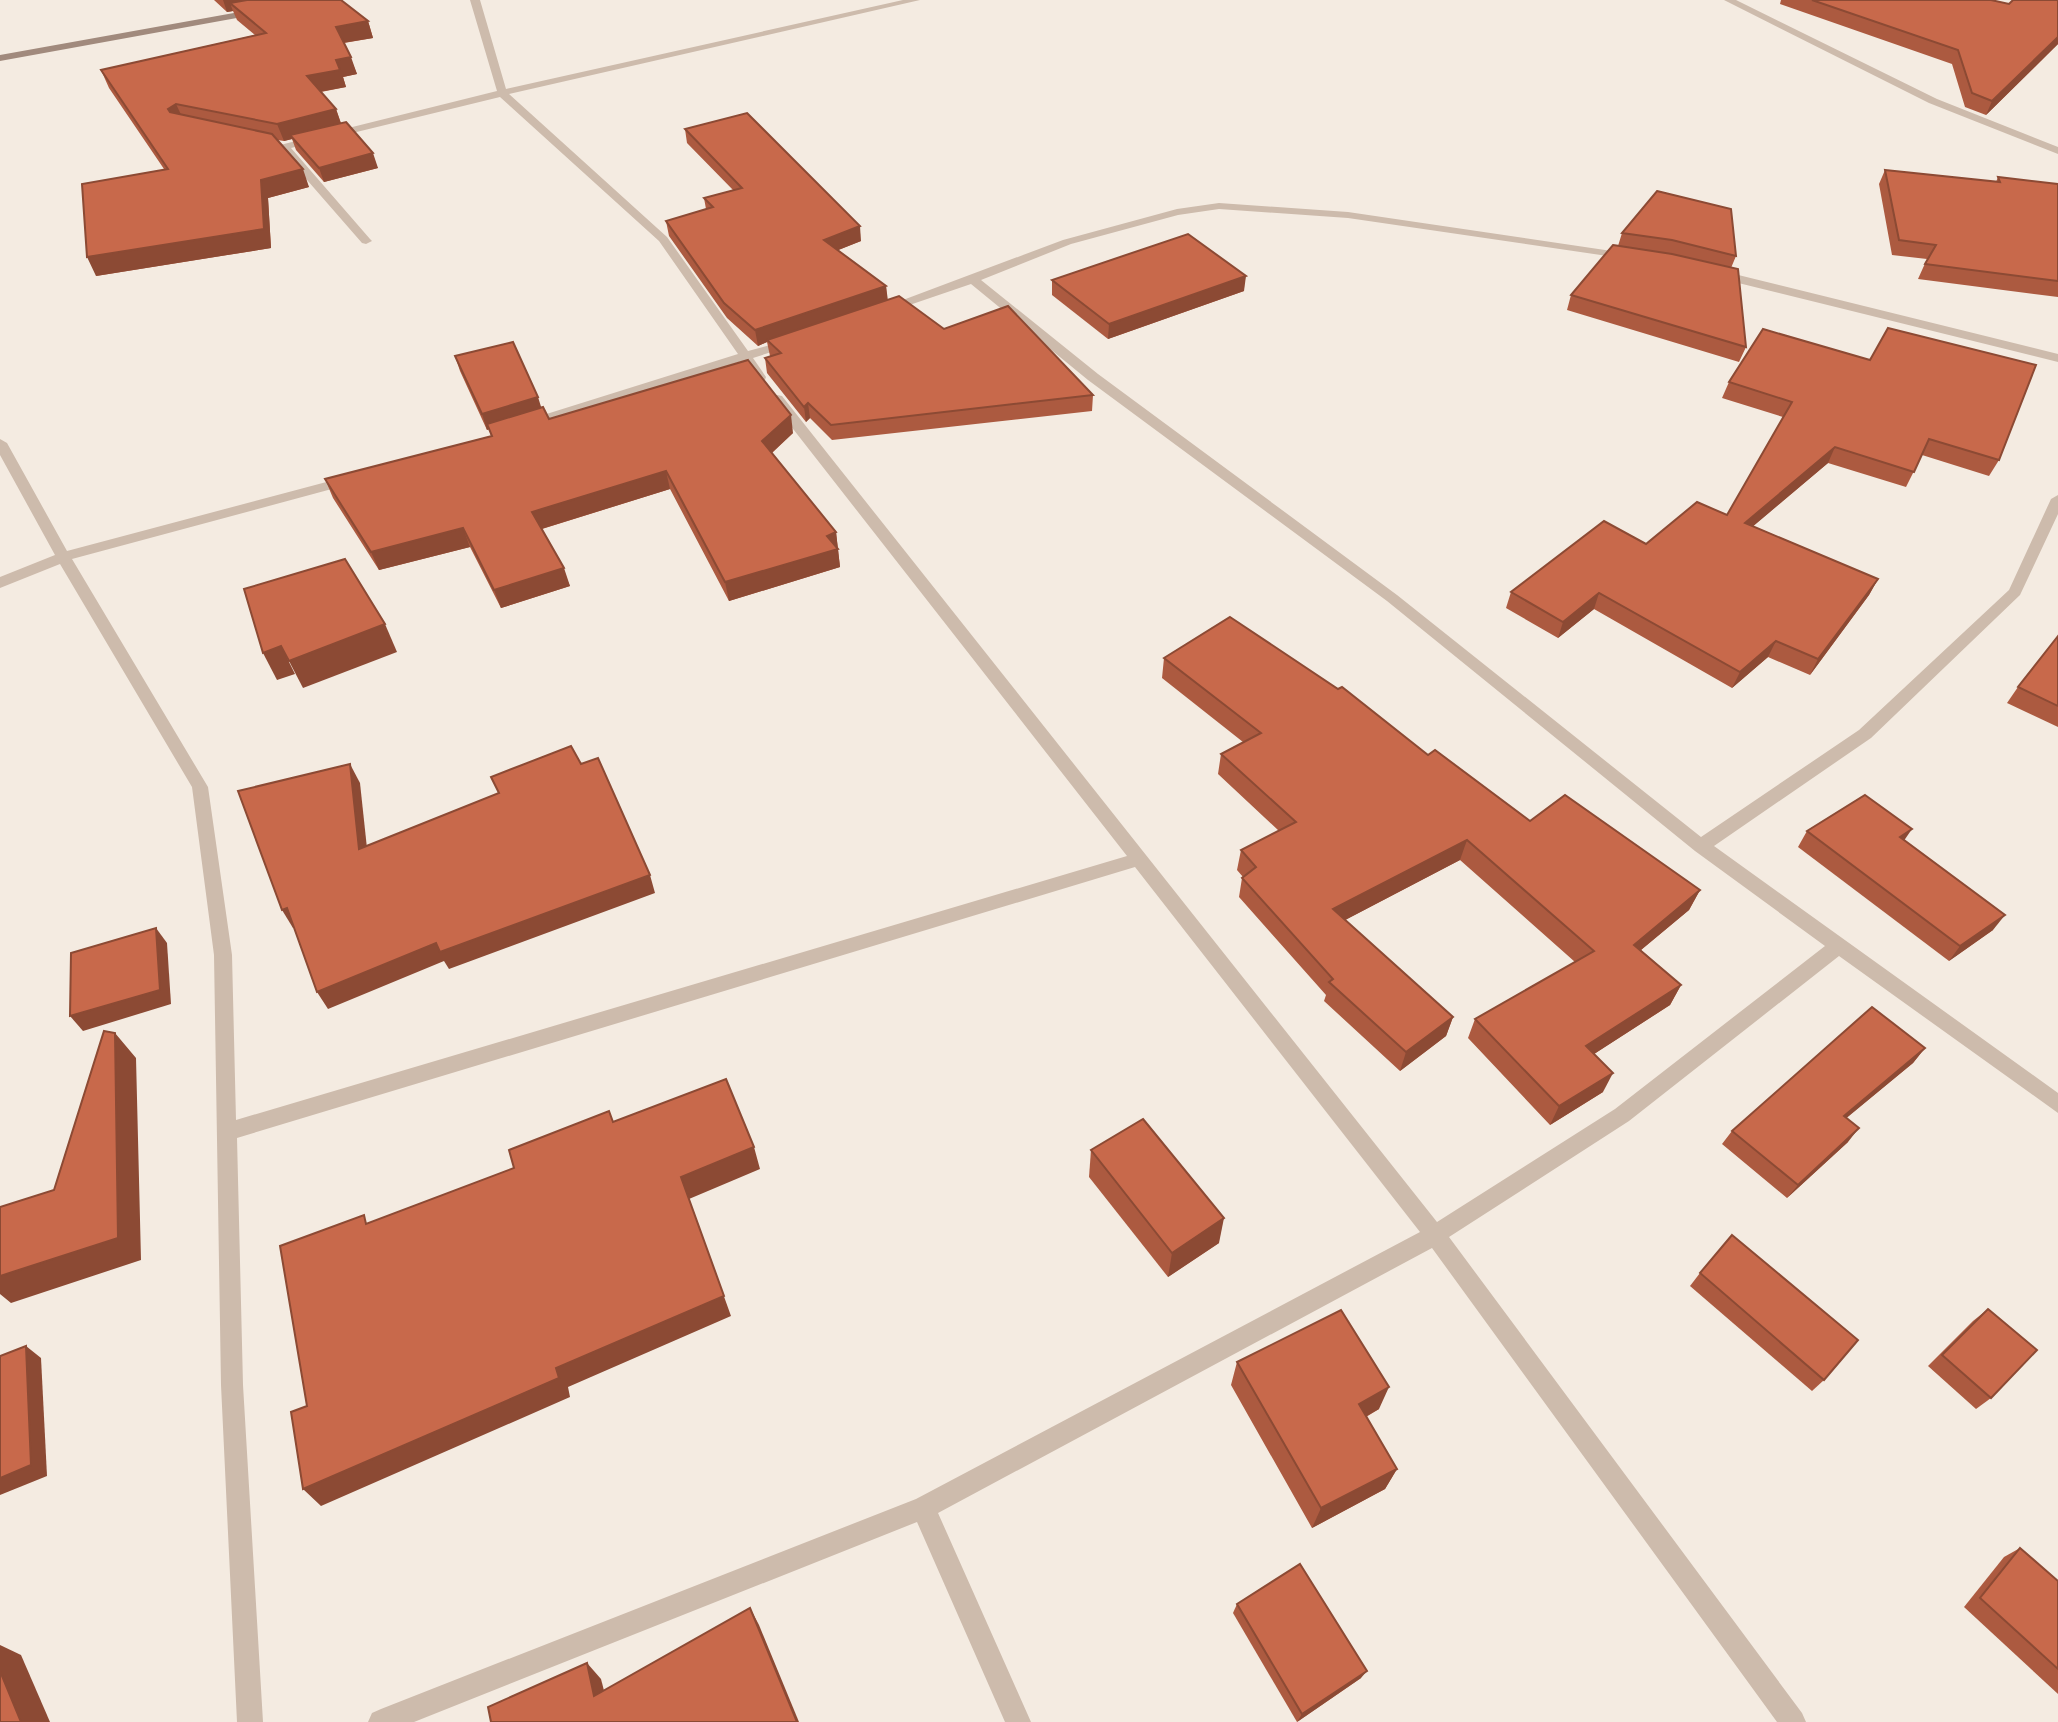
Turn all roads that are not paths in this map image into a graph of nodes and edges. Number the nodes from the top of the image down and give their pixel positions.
1 (475, 0) edge
2 (915, 0) edge
3 (1729, 0) edge
4 (268, 10) edge
5 (0, 58) edge
6 (502, 93) junction
7 (271, 145) edge
8 (284, 147) junction
9 (2058, 151) edge
10 (366, 241) dead end
11 (1641, 258) edge
12 (1708, 272) edge
13 (973, 279) junction
14 (871, 314) edge
15 (808, 336) edge
16 (744, 357) junction
17 (2058, 358) edge
18 (507, 431) edge
19 (0, 443) edge
20 (362, 476) edge
21 (2058, 499) edge
22 (63, 557) junction
23 (0, 583) edge
24 (1701, 846) junction
25 (1140, 859) junction
26 (1838, 946) junction
27 (2058, 1104) edge
28 (227, 1132) junction
29 (1435, 1235) junction
30 (923, 1507) junction
31 (250, 1722) edge
32 (381, 1722) edge
33 (1018, 1722) edge
34 (1793, 1722) edge

1 - 6 street
2 - 6 street
3 - 9 street
4 - 5 street
6 - 8 street
6 - 16 street
7 - 8 street
8 - 10 street
11 - 13 street
12 - 17 street
13 - 14 street
13 - 24 street
15 - 16 street
16 - 18 street
16 - 25 street
19 - 22 street
20 - 22 street
21 - 24 street
22 - 23 street
22 - 28 street
24 - 26 street
25 - 28 street
25 - 29 street
26 - 27 street
26 - 29 street
28 - 31 street
29 - 30 street
29 - 34 street
30 - 32 street
30 - 33 street

